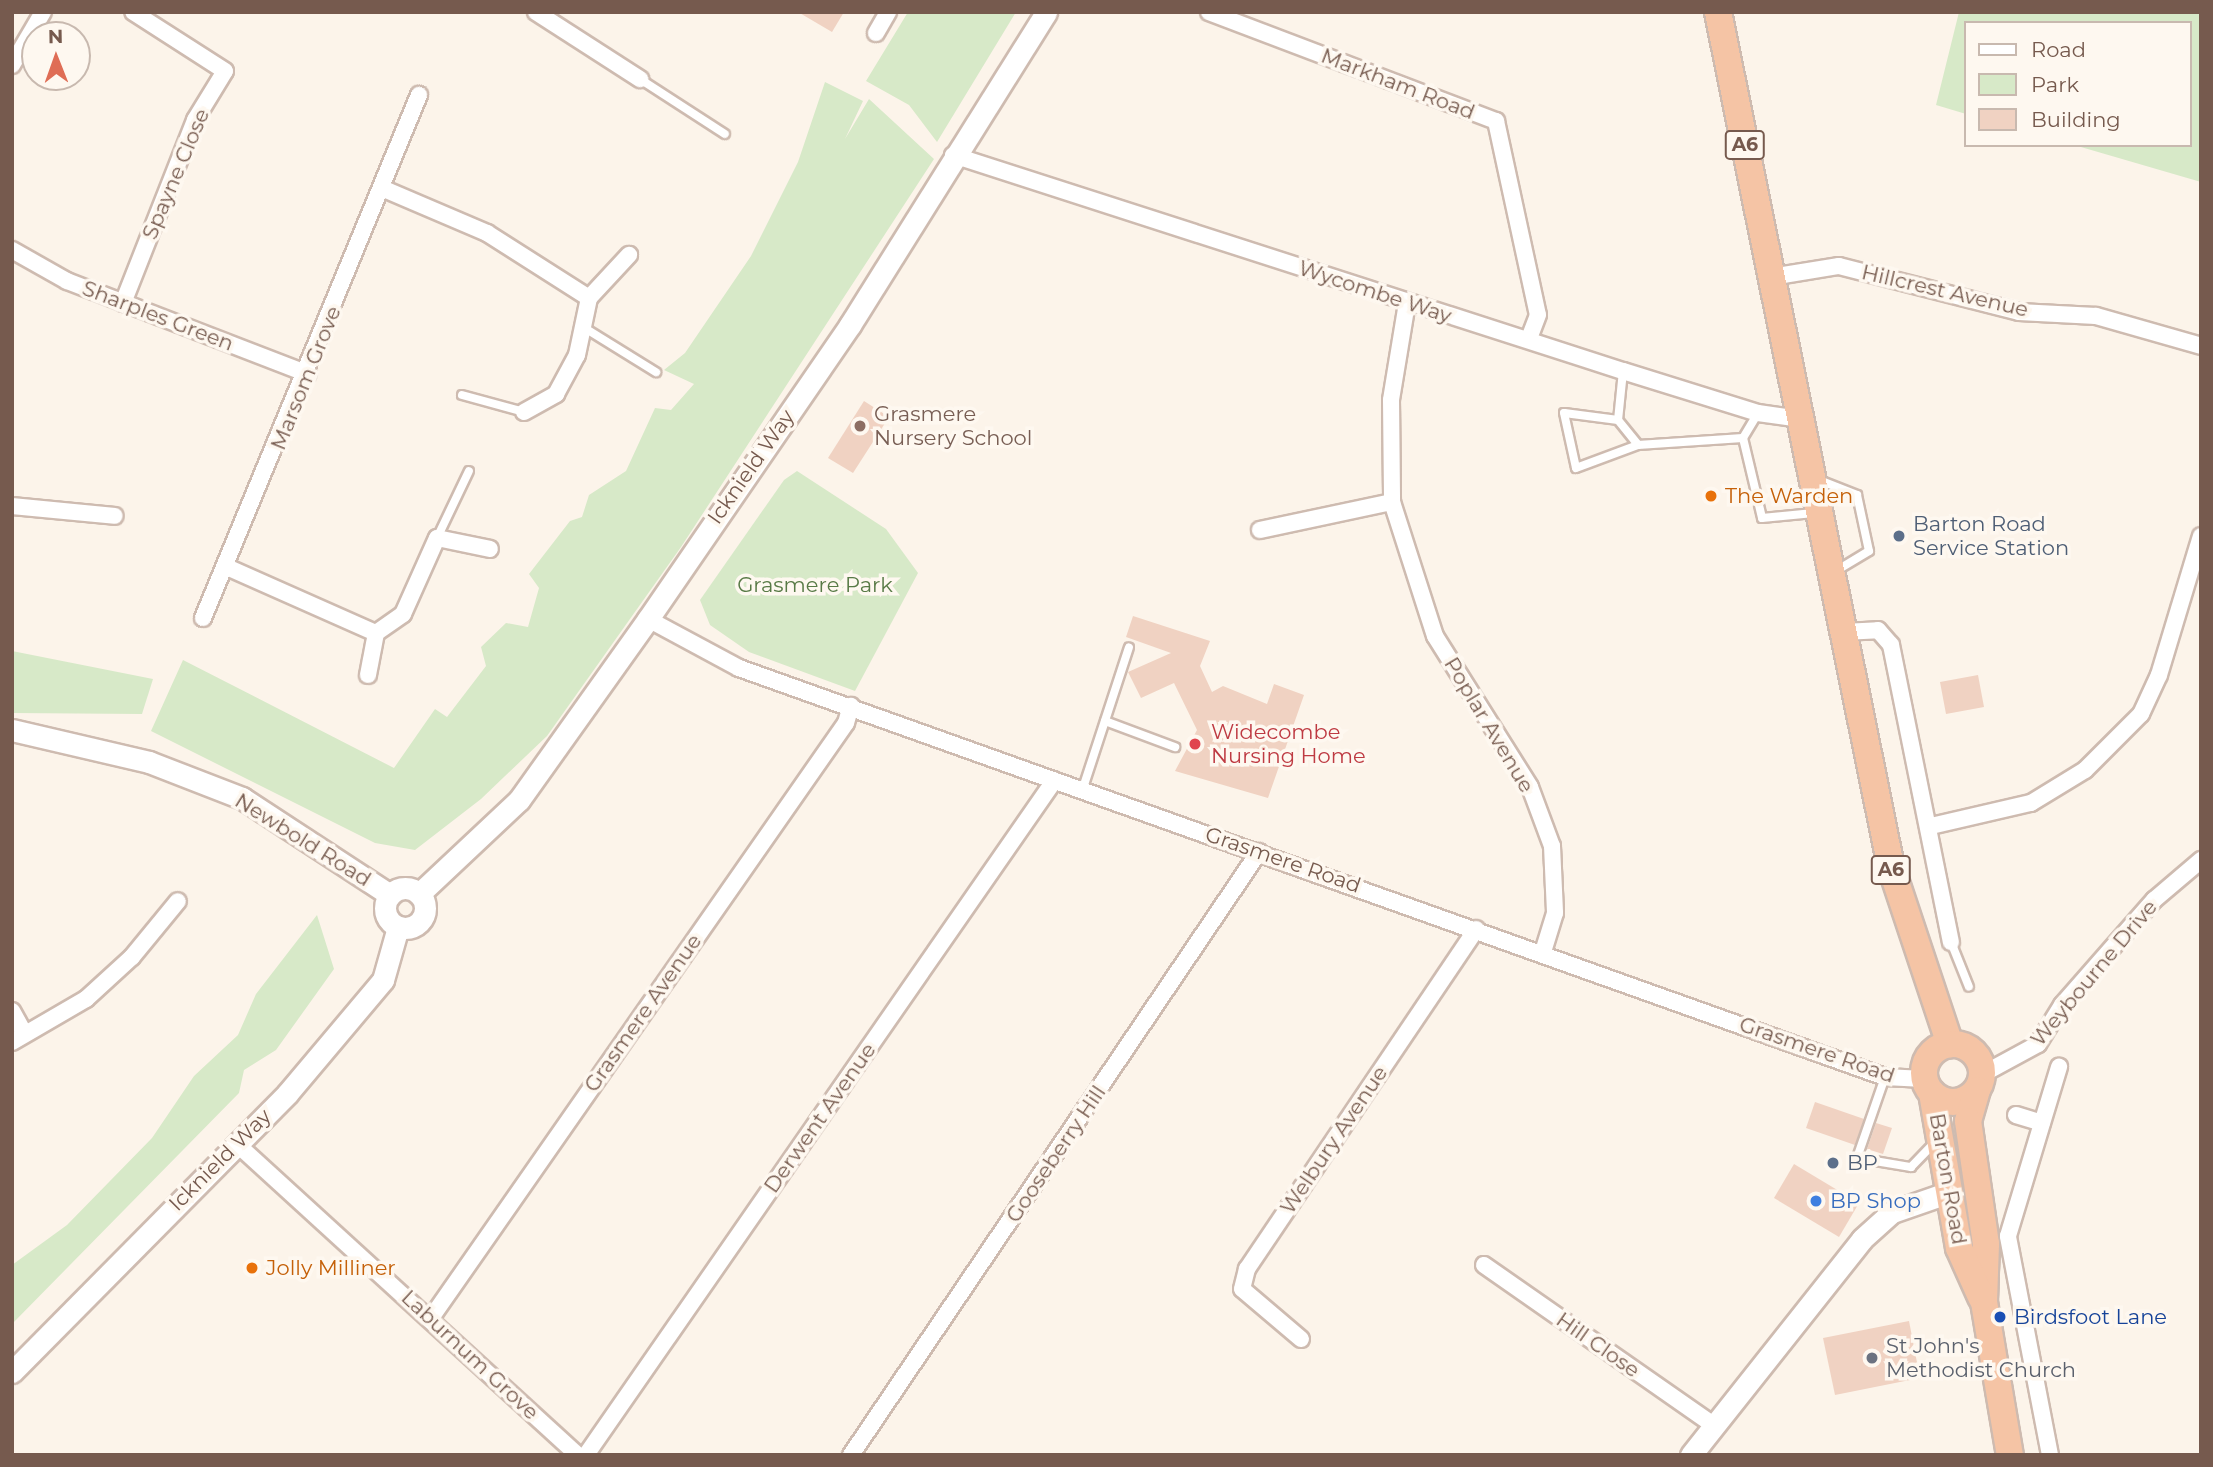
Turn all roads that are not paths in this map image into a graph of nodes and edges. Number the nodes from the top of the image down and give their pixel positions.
1 (43, 12) edge
2 (133, 12) edge
3 (536, 12) edge
4 (888, 12) edge
5 (1046, 12) edge
6 (1209, 12) edge
7 (1718, 12) edge
8 (876, 33) dead end
9 (12, 65) edge
10 (640, 79) joint
11 (419, 95) dead end
12 (725, 134) dead end
13 (953, 155) junction
14 (384, 189) junction
15 (12, 250) edge
16 (629, 255) dead end
17 (1771, 277) junction
18 (589, 298) junction
19 (123, 303) junction
20 (1407, 303) junction
21 (583, 327) junction
22 (1529, 339) junction
23 (2201, 346) edge
24 (1623, 371) junction
25 (656, 372) dead end
26 (308, 374) junction
27 (461, 395) dead end
28 (524, 412) joint
29 (1758, 413) junction
30 (1800, 419) junction
31 (1618, 420) junction
32 (1743, 438) junction
33 (1638, 445) junction
34 (469, 471) dead end
35 (1811, 474) junction
36 (1392, 502) junction
37 (12, 506) edge
38 (1819, 513) junction
39 (115, 516) dead end
40 (1260, 530) dead end
41 (2201, 536) edge
42 (437, 538) junction
43 (490, 549) dead end
44 (229, 568) junction
45 (1831, 574) junction
46 (203, 618) dead end
47 (648, 620) junction
48 (1843, 632) junction
49 (376, 633) junction
50 (1129, 647) dead end
51 (368, 674) dead end
52 (851, 706) junction
53 (1105, 721) junction
54 (12, 730) edge
55 (1175, 747) dead end
56 (1054, 780) junction
57 (1082, 791) junction
58 (1931, 826) junction
59 (1259, 852) junction
60 (2201, 860) edge
61 (419, 894) junction
62 (390, 895) junction
63 (178, 901) dead end
64 (398, 927) junction
65 (1476, 929) junction
66 (1951, 942) joint
67 (1543, 952) junction
68 (1969, 986) dead end
69 (12, 1011) edge
70 (19, 1038) edge
71 (1950, 1044) junction
72 (2059, 1067) dead end
73 (1885, 1077) junction
74 (1979, 1082) junction
75 (1928, 1086) junction
76 (2016, 1115) dead end
77 (2042, 1123) junction
78 (1941, 1136) junction
79 (237, 1144) junction
80 (1947, 1193) junction
81 (1484, 1265) dead end
82 (1984, 1302) junction
83 (431, 1318) junction
84 (1301, 1339) dead end
85 (12, 1372) edge
86 (1713, 1425) junction
87 (578, 1455) edge
88 (586, 1455) edge
89 (851, 1455) edge
90 (1691, 1455) edge
91 (2010, 1455) edge
92 (2050, 1455) edge

1 - 9 street
2 - 19 street, Spayne Close
3 - 10 street
4 - 8 street
5 - 13 street, Icknield Way
6 - 22 street, Markham Road
7 - 17 highway, A6
10 - 12 lane
11 - 14 street, Marsom Grove
13 - 20 street, Wycombe Way
13 - 47 street, Icknield Way
14 - 18 street
14 - 26 street, Marsom Grove
15 - 19 street, Sharples Green
16 - 18 street
17 - 23 street, Hillcrest Avenue
17 - 30 highway, A6
18 - 21 street
19 - 26 street, Sharples Green
20 - 22 street, Wycombe Way
20 - 36 street, Poplar Avenue
21 - 25 lane
21 - 28 street
22 - 24 street, Wycombe Way
24 - 29 street, Wycombe Way
24 - 31 lane
26 - 44 street, Marsom Grove
27 - 28 lane
29 - 30 street, Wycombe Way
29 - 32 lane
30 - 35 highway, A6
31 - 33 lane
31 - 33 lane
32 - 33 lane
32 - 38 lane
34 - 42 lane
35 - 38 highway, A6
35 - 45 lane
36 - 40 street
36 - 67 street, Poplar Avenue
37 - 39 street
38 - 45 highway, A6
41 - 58 street
42 - 43 street
42 - 49 street
44 - 46 street, Marsom Grove
44 - 49 street
45 - 48 highway, A6
47 - 52 street, Grasmere Road
47 - 61 street, Icknield Way
48 - 58 street
48 - 71 highway, A6
49 - 51 street
50 - 53 lane
52 - 56 street, Grasmere Road
52 - 83 street, Grasmere Avenue
53 - 55 lane
53 - 57 lane
54 - 62 street, Newbold Road
56 - 57 street, Grasmere Road
56 - 88 street, Derwent Avenue
57 - 59 street, Grasmere Road
58 - 66 street
59 - 65 street, Grasmere Road
59 - 89 street, Gooseberry Hill
60 - 74 street, Weybourne Drive
61 - 62 street
61 - 64 street
62 - 64 street
63 - 70 street
64 - 79 street, Icknield Way
65 - 67 street, Grasmere Road
65 - 84 street, Welbury Avenue
66 - 68 lane
67 - 73 street, Grasmere Road
69 - 70 street
71 - 74 highway
71 - 75 highway
72 - 77 street
73 - 75 street, Grasmere Road
73 - 78 lane
74 - 75 highway
74 - 82 highway, Barton Road
75 - 78 highway, Barton Road
76 - 77 street
77 - 92 street
78 - 80 highway, Barton Road
79 - 83 street, Laburnum Grove
79 - 85 street, Icknield Way
80 - 82 highway, Barton Road
80 - 86 street
81 - 86 street, Hill Close
82 - 91 highway, Barton Road
83 - 87 street, Laburnum Grove
86 - 90 street

